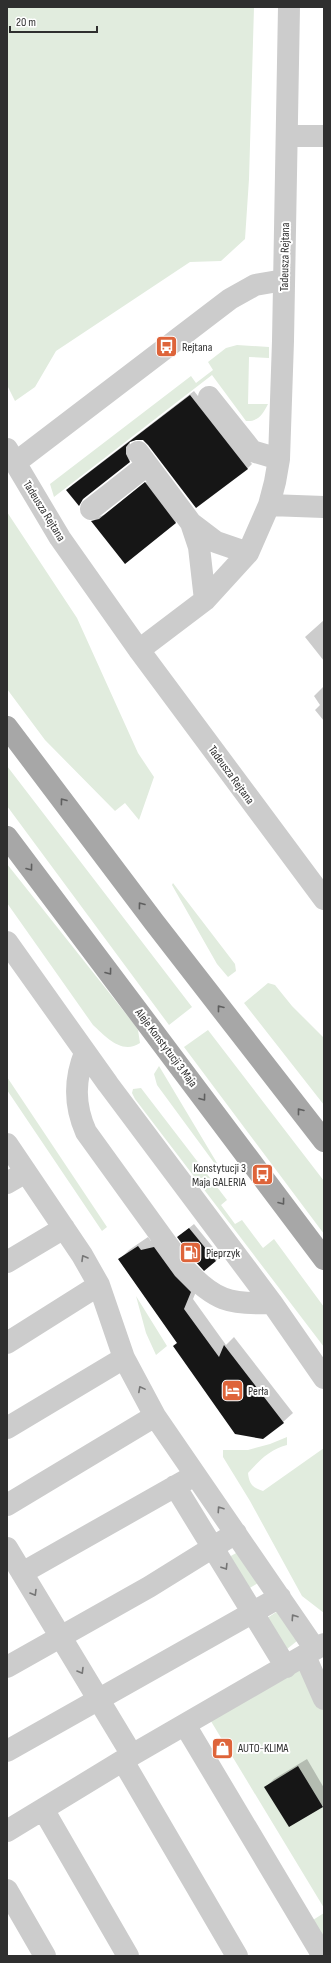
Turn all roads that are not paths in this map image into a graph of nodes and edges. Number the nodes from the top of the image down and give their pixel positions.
1 (289, 7) edge
2 (287, 136) junction
3 (324, 136) edge
4 (284, 280) junction
5 (209, 397) dead end
6 (11, 456) edge
7 (279, 459) junction
8 (269, 505) junction
9 (324, 507) edge
10 (91, 509) dead end
11 (191, 523) junction
12 (248, 553) junction
13 (205, 600) junction
14 (139, 650) junction
15 (7, 727) edge
16 (7, 837) edge
17 (324, 899) edge
18 (7, 942) edge
19 (85, 1053) junction
20 (324, 1142) edge
21 (7, 1144) edge
22 (26, 1172) junction
23 (7, 1183) edge
24 (64, 1228) junction
25 (324, 1259) edge
26 (7, 1262) edge
27 (99, 1285) junction
28 (272, 1303) junction
29 (7, 1343) edge
30 (124, 1358) junction
31 (324, 1378) edge
32 (155, 1416) junction
33 (7, 1428) edge
34 (196, 1475) junction
35 (175, 1486) junction
36 (7, 1505) edge
37 (236, 1533) junction
38 (212, 1547) junction
39 (7, 1548) edge
40 (22, 1573) junction
41 (280, 1597) junction
42 (253, 1612) junction
43 (61, 1638) junction
44 (315, 1649) edge
45 (7, 1667) edge
46 (286, 1667) junction
47 (98, 1698) junction
48 (324, 1699) edge
49 (185, 1725) junction
50 (7, 1751) edge
51 (128, 1758) junction
52 (43, 1810) junction
53 (7, 1831) edge
54 (7, 1890) edge
55 (46, 1956) edge
56 (128, 1956) edge
57 (237, 1956) edge
58 (324, 1956) edge

1 - 2 street, Tadeusza Rejtana
2 - 3 street
2 - 4 street, Tadeusza Rejtana
4 - 6 street
4 - 7 street, Tadeusza Rejtana
5 - 7 street
6 - 14 street, Tadeusza Rejtana
7 - 8 street, Tadeusza Rejtana
8 - 9 street
8 - 12 street, Tadeusza Rejtana
10 - 11 street
11 - 12 street
11 - 13 street
12 - 13 street, Tadeusza Rejtana
13 - 14 street, Tadeusza Rejtana
14 - 17 street, Tadeusza Rejtana
20 -> 15 main road
16 -> 25 main road, Aleje Konstytucji 3 Maja
18 - 19 street
19 - 28 street
19 - 28 street
21 - 22 street
22 - 23 street
22 - 24 street
24 - 26 street
27 -> 24 street
27 - 29 street
27 - 30 street
28 - 31 street
32 -> 30 street
30 - 33 street
32 - 34 street
32 - 36 street
34 - 35 street
37 -> 34 street
35 - 38 street
35 - 40 street
37 - 38 street
37 - 41 street
38 -> 42 street
38 - 43 street
39 - 40 street
40 -> 43 street
41 - 42 street
44 -> 41 street
42 - 46 street
42 - 47 street
43 - 45 street
43 -> 47 street
44 - 46 street
44 - 48 street
46 - 49 street
47 - 50 street
47 - 51 street
49 - 51 street
49 - 58 street
51 - 52 street
51 - 57 street
52 - 53 street
52 - 56 street
54 - 55 street

